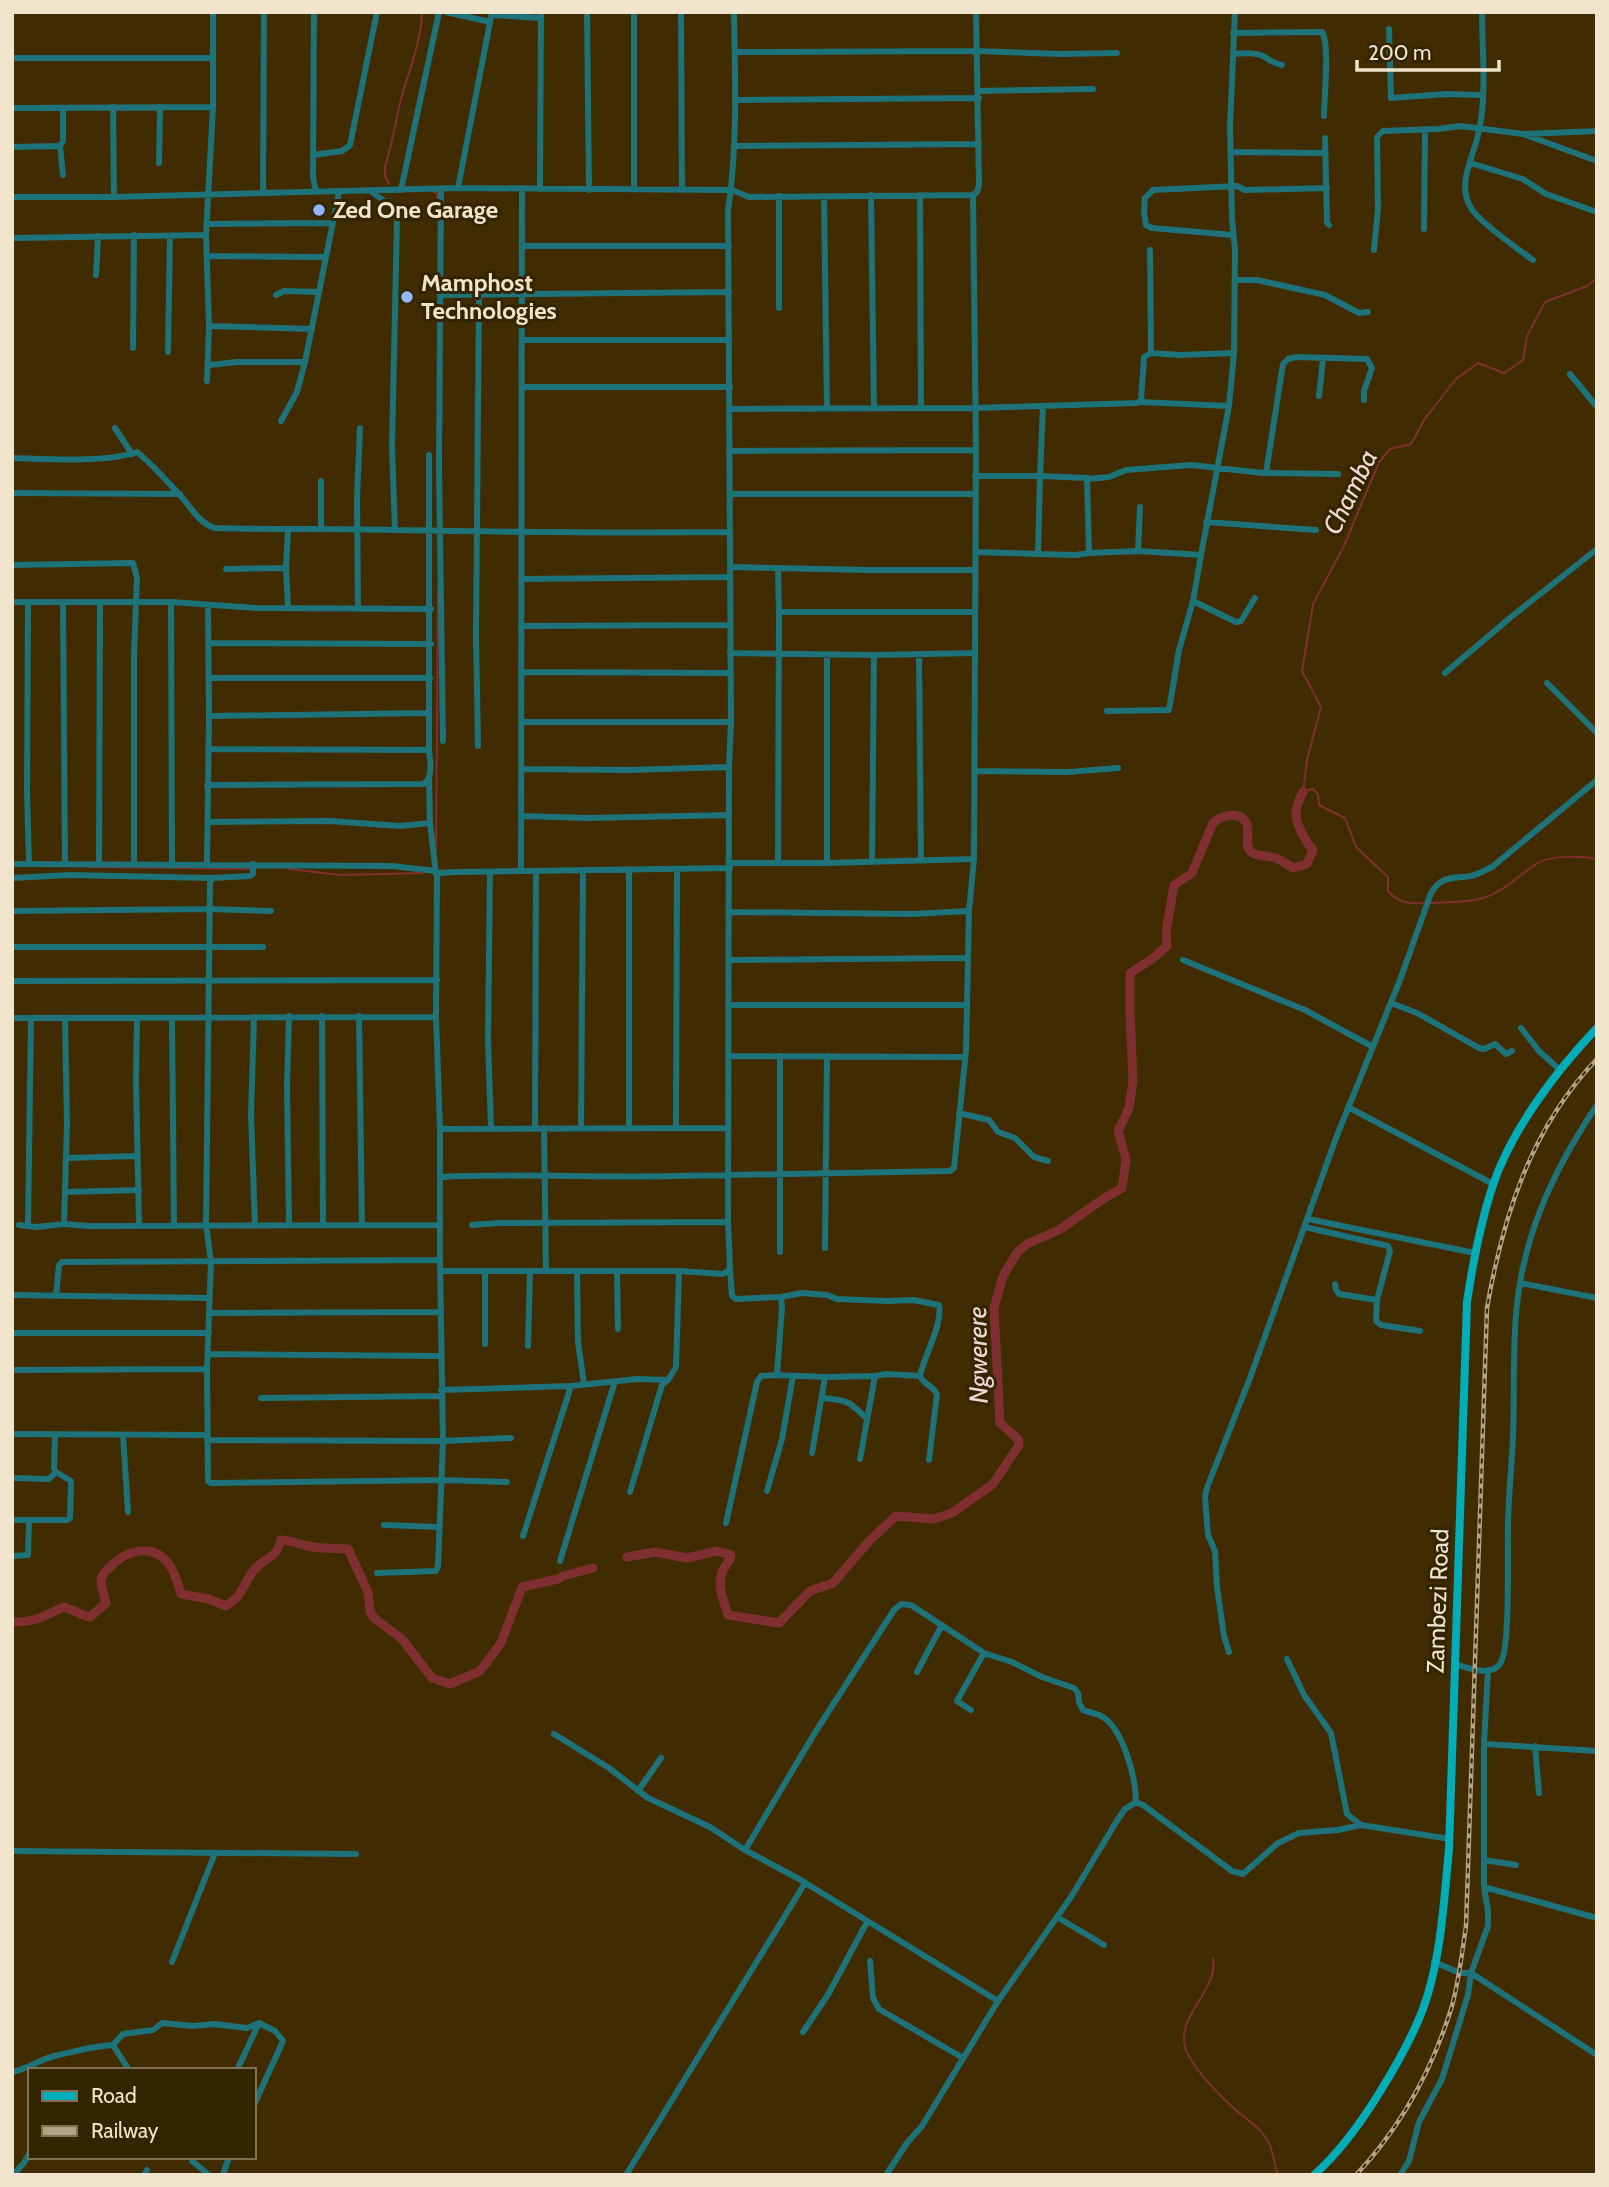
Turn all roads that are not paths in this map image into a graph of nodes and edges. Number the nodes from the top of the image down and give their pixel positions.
1 (213, 12) edge
2 (264, 12) edge
3 (314, 12) edge
4 (377, 12) edge
5 (439, 12) edge
6 (446, 12) edge
7 (587, 12) edge
8 (634, 12) edge
9 (681, 12) edge
10 (734, 12) edge
11 (976, 12) edge
12 (1234, 12) edge
13 (1482, 12) edge
14 (541, 15) edge
15 (491, 16) edge
16 (1389, 29) dead end
17 (1233, 33) junction
18 (977, 51) junction
19 (734, 52) junction
20 (1117, 53) dead end
21 (1233, 54) junction
22 (12, 58) edge
23 (212, 58) junction
24 (1282, 65) dead end
25 (1093, 89) dead end
26 (978, 94) junction
27 (1482, 95) junction
28 (734, 100) junction
29 (113, 107) junction
30 (160, 107) junction
31 (213, 107) junction
32 (12, 108) edge
33 (63, 109) junction
34 (1324, 117) dead end
35 (1480, 129) junction
36 (1425, 130) junction
37 (1597, 131) edge
38 (1522, 134) junction
39 (1325, 138) dead end
40 (979, 144) junction
41 (60, 146) junction
42 (735, 146) junction
43 (12, 147) edge
44 (1232, 152) junction
45 (1325, 153) junction
46 (313, 155) junction
47 (1597, 161) edge
48 (159, 163) dead end
49 (1470, 163) junction
50 (63, 175) dead end
51 (458, 188) junction
52 (1231, 188) junction
53 (1327, 188) junction
54 (441, 189) junction
55 (523, 189) junction
56 (540, 189) junction
57 (401, 190) junction
58 (589, 190) junction
59 (634, 190) junction
60 (682, 190) junction
61 (732, 190) junction
62 (339, 191) junction
63 (371, 191) junction
64 (316, 192) junction
65 (263, 193) junction
66 (210, 194) junction
67 (871, 195) junction
68 (920, 195) junction
69 (973, 195) junction
70 (779, 196) junction
71 (824, 196) junction
72 (12, 197) edge
73 (114, 197) junction
74 (1597, 212) edge
75 (333, 223) junction
76 (206, 224) junction
77 (1329, 225) dead end
78 (1424, 229) dead end
79 (1233, 234) junction
80 (134, 235) junction
81 (206, 235) junction
82 (98, 236) junction
83 (170, 236) junction
84 (12, 238) edge
85 (522, 246) junction
86 (729, 246) junction
87 (1150, 250) dead end
88 (1374, 250) dead end
89 (207, 256) junction
90 (325, 257) junction
91 (1533, 260) dead end
92 (96, 275) dead end
93 (1235, 280) junction
94 (319, 292) junction
95 (729, 292) junction
96 (276, 295) dead end
97 (441, 295) junction
98 (480, 295) junction
99 (522, 295) junction
100 (779, 308) dead end
101 (1368, 312) dead end
102 (209, 326) junction
103 (312, 329) junction
104 (522, 340) junction
105 (729, 340) junction
106 (133, 348) dead end
107 (168, 352) dead end
108 (1151, 353) junction
109 (1234, 353) junction
110 (1324, 359) junction
111 (305, 362) junction
112 (209, 365) junction
113 (1570, 374) dead end
114 (207, 382) dead end
115 (523, 387) junction
116 (730, 387) junction
117 (1319, 396) dead end
118 (1364, 401) dead end
119 (1140, 402) junction
120 (1043, 406) junction
121 (1229, 406) junction
122 (1597, 407) edge
123 (827, 408) junction
124 (874, 408) junction
125 (920, 408) junction
126 (974, 408) junction
127 (729, 409) junction
128 (281, 421) dead end
129 (115, 428) dead end
130 (360, 428) dead end
131 (976, 450) junction
132 (729, 451) junction
133 (132, 454) junction
134 (429, 455) dead end
135 (12, 458) edge
136 (1217, 468) junction
137 (1266, 473) junction
138 (1338, 474) dead end
139 (975, 476) junction
140 (1040, 476) junction
141 (1087, 479) junction
142 (321, 481) dead end
143 (12, 494) edge
144 (180, 494) junction
145 (730, 494) junction
146 (974, 494) junction
147 (1140, 507) dead end
148 (1206, 522) junction
149 (321, 529) junction
150 (358, 529) junction
151 (288, 530) junction
152 (395, 530) junction
153 (1316, 530) dead end
154 (430, 531) junction
155 (440, 531) junction
156 (522, 532) junction
157 (477, 533) junction
158 (730, 533) junction
159 (1597, 549) edge
160 (1138, 551) junction
161 (975, 552) junction
162 (1089, 553) junction
163 (1038, 554) junction
164 (1200, 555) junction
165 (12, 565) edge
166 (731, 567) junction
167 (286, 568) junction
168 (226, 569) dead end
169 (778, 569) junction
170 (975, 570) junction
171 (730, 577) junction
172 (521, 579) junction
173 (1255, 598) dead end
174 (1193, 601) junction
175 (12, 602) edge
176 (28, 602) junction
177 (63, 602) junction
178 (135, 602) junction
179 (171, 602) junction
180 (100, 603) junction
181 (208, 606) junction
182 (358, 607) junction
183 (288, 608) junction
184 (431, 609) junction
185 (779, 612) junction
186 (975, 612) junction
187 (729, 625) junction
188 (521, 626) junction
189 (209, 643) junction
190 (431, 644) junction
191 (730, 653) junction
192 (975, 653) junction
193 (780, 654) junction
194 (827, 654) junction
195 (919, 654) junction
196 (874, 655) junction
197 (521, 672) junction
198 (731, 673) junction
199 (1445, 673) dead end
200 (209, 678) junction
201 (430, 678) junction
202 (1547, 683) dead end
203 (1107, 711) dead end
204 (429, 713) junction
205 (209, 716) junction
206 (522, 722) junction
207 (731, 722) junction
208 (1597, 733) edge
209 (443, 741) dead end
210 (478, 746) dead end
211 (208, 749) junction
212 (429, 750) junction
213 (729, 767) junction
214 (1118, 768) dead end
215 (521, 769) junction
216 (974, 771) junction
217 (429, 779) junction
218 (1597, 780) edge
219 (207, 785) junction
220 (729, 815) junction
221 (522, 816) junction
222 (208, 822) junction
223 (430, 823) junction
224 (974, 859) junction
225 (921, 861) junction
226 (872, 862) junction
227 (12, 863) edge
228 (99, 863) junction
229 (778, 863) junction
230 (827, 863) junction
231 (30, 864) junction
232 (65, 864) junction
233 (134, 864) junction
234 (206, 864) junction
235 (253, 864) junction
236 (730, 865) junction
237 (172, 866) junction
238 (677, 869) junction
239 (583, 870) junction
240 (629, 870) junction
241 (521, 871) junction
242 (536, 871) junction
243 (490, 872) junction
244 (436, 873) junction
245 (12, 878) edge
246 (212, 878) junction
247 (208, 909) junction
248 (12, 911) edge
249 (271, 911) dead end
250 (969, 911) junction
251 (729, 912) junction
252 (208, 946) junction
253 (12, 947) edge
254 (263, 947) dead end
255 (968, 958) junction
256 (729, 960) junction
257 (1183, 960) dead end
258 (437, 980) junction
259 (12, 981) edge
260 (207, 982) junction
261 (1391, 1003) junction
262 (728, 1005) junction
263 (966, 1005) junction
264 (289, 1016) junction
265 (323, 1016) junction
266 (359, 1016) junction
267 (254, 1017) junction
268 (436, 1017) junction
269 (12, 1018) edge
270 (31, 1018) junction
271 (65, 1018) junction
272 (137, 1018) junction
273 (208, 1018) junction
274 (172, 1019) junction
275 (1521, 1028) dead end
276 (1597, 1028) edge
277 (1373, 1046) junction
278 (1512, 1051) dead end
279 (729, 1056) junction
280 (780, 1056) junction
281 (827, 1056) junction
282 (964, 1057) junction
283 (1560, 1070) junction
284 (1597, 1105) edge
285 (1348, 1107) junction
286 (959, 1113) junction
287 (581, 1127) junction
288 (676, 1127) junction
289 (491, 1128) junction
290 (544, 1128) junction
291 (629, 1128) junction
292 (728, 1128) junction
293 (440, 1129) junction
294 (535, 1129) junction
295 (138, 1156) junction
296 (66, 1158) junction
297 (1048, 1161) dead end
298 (781, 1173) junction
299 (728, 1174) junction
300 (826, 1174) junction
301 (545, 1175) junction
302 (440, 1177) junction
303 (1493, 1184) junction
304 (139, 1190) junction
305 (65, 1192) junction
306 (1308, 1219) junction
307 (728, 1222) junction
308 (547, 1223) junction
309 (64, 1224) junction
310 (19, 1225) dead end
311 (28, 1225) junction
312 (139, 1225) junction
313 (174, 1225) junction
314 (206, 1225) junction
315 (255, 1225) junction
316 (289, 1225) junction
317 (323, 1225) junction
318 (362, 1225) junction
319 (439, 1225) junction
320 (472, 1225) dead end
321 (1305, 1227) junction
322 (825, 1248) dead end
323 (780, 1252) dead end
324 (1475, 1252) junction
325 (440, 1260) junction
326 (211, 1261) junction
327 (729, 1269) junction
328 (440, 1271) junction
329 (485, 1271) junction
330 (617, 1271) junction
331 (679, 1271) junction
332 (530, 1272) junction
333 (546, 1272) junction
334 (577, 1272) junction
335 (1520, 1283) junction
336 (1335, 1284) dead end
337 (12, 1295) edge
338 (57, 1296) junction
339 (780, 1297) junction
340 (209, 1298) junction
341 (1597, 1298) edge
342 (1377, 1300) junction
343 (441, 1312) junction
344 (209, 1313) junction
345 (618, 1329) dead end
346 (1420, 1331) dead end
347 (12, 1333) edge
348 (209, 1333) junction
349 (485, 1344) dead end
350 (528, 1346) dead end
351 (208, 1354) junction
352 (441, 1356) junction
353 (207, 1369) junction
354 (12, 1370) edge
355 (777, 1375) junction
356 (793, 1376) junction
357 (875, 1376) junction
358 (920, 1376) junction
359 (825, 1377) junction
360 (668, 1380) junction
361 (615, 1381) junction
362 (584, 1384) junction
363 (571, 1386) junction
364 (442, 1393) junction
365 (261, 1398) dead end
366 (822, 1398) junction
367 (867, 1419) junction
368 (12, 1434) edge
369 (55, 1435) junction
370 (123, 1435) junction
371 (207, 1438) junction
372 (511, 1438) dead end
373 (443, 1441) junction
374 (812, 1453) dead end
375 (860, 1459) dead end
376 (929, 1460) dead end
377 (56, 1472) junction
378 (12, 1478) edge
379 (443, 1480) junction
380 (507, 1482) dead end
381 (767, 1491) dead end
382 (630, 1492) dead end
383 (128, 1511) dead end
384 (12, 1520) edge
385 (29, 1520) junction
386 (726, 1523) dead end
387 (384, 1525) dead end
388 (440, 1527) junction
389 (523, 1535) dead end
390 (12, 1556) edge
391 (560, 1561) dead end
392 (377, 1573) dead end
393 (942, 1625) junction
394 (1229, 1652) dead end
395 (984, 1653) junction
396 (1287, 1659) dead end
397 (1455, 1664) junction
398 (1488, 1670) junction
399 (917, 1672) dead end
400 (971, 1710) dead end
401 (554, 1734) dead end
402 (1484, 1744) junction
403 (1535, 1746) junction
404 (1597, 1751) edge
405 (661, 1758) dead end
406 (638, 1791) junction
407 (1539, 1793) dead end
408 (1136, 1802) junction
409 (1361, 1825) junction
410 (1450, 1839) junction
411 (745, 1850) junction
412 (12, 1851) edge
413 (215, 1853) junction
414 (356, 1854) dead end
415 (1484, 1860) junction
416 (1516, 1865) dead end
417 (805, 1884) junction
418 (1484, 1887) junction
419 (1057, 1917) junction
420 (1597, 1917) edge
421 (867, 1922) junction
422 (1104, 1945) dead end
423 (870, 1961) dead end
424 (172, 1962) dead end
425 (1434, 1962) junction
426 (1471, 1973) junction
427 (998, 2001) junction
428 (259, 2023) junction
429 (803, 2032) dead end
430 (113, 2045) junction
431 (1597, 2055) edge
432 (963, 2058) junction
433 (30, 2068) edge
434 (129, 2068) edge
435 (238, 2068) edge
436 (256, 2101) edge
437 (28, 2156) edge
438 (193, 2159) edge
439 (889, 2174) edge
440 (13, 2175) edge
441 (209, 2175) edge
442 (626, 2175) edge
443 (1314, 2175) edge
444 (1399, 2175) edge

1 - 23 street
2 - 65 street
3 - 46 street
4 - 46 street
5 - 57 street
6 - 15 street
7 - 58 street
8 - 59 street
9 - 60 street
10 - 19 street
11 - 18 street
12 - 17 street
13 - 27 street
14 - 15 street
14 - 56 street
15 - 51 street
16 - 27 street
17 - 21 street
17 - 34 street
18 - 19 street
18 - 20 street
18 - 26 street
19 - 28 street
21 - 24 street
21 - 44 street
22 - 23 street
23 - 31 street
25 - 26 street
26 - 28 street
26 - 40 street
27 - 35 street
28 - 42 street
29 - 30 street
29 - 33 street
29 - 73 street
30 - 31 street
30 - 48 street
31 - 66 street
32 - 33 street
33 - 41 street
35 - 36 street
35 - 38 street
35 - 49 street
36 - 78 street
36 - 88 street
37 - 38 street
38 - 47 street
39 - 45 street
40 - 42 street
40 - 69 street
41 - 43 street
41 - 50 street
42 - 61 street
44 - 45 street
44 - 52 street
45 - 53 street
46 - 64 street
49 - 74 street
49 - 91 street
51 - 54 street
51 - 55 street
52 - 53 street
52 - 79 street
52 - 79 street
53 - 77 street
54 - 57 street
54 - 97 street
55 - 56 street
55 - 85 street
56 - 58 street
57 - 63 street
58 - 59 street
59 - 60 street
60 - 61 street
61 - 70 street
61 - 86 street
62 - 63 street
62 - 64 street
62 - 75 street
63 - 152 street
64 - 65 street
65 - 66 street
66 - 73 street
66 - 76 street
67 - 68 street
67 - 71 street
67 - 124 street
68 - 69 street
68 - 125 street
69 - 126 street
70 - 71 street
70 - 100 street
71 - 123 street
72 - 73 street
75 - 76 street
75 - 90 street
76 - 81 street
79 - 93 street
80 - 82 street
80 - 83 street
80 - 106 street
81 - 83 street
81 - 89 street
82 - 84 street
82 - 92 street
83 - 107 street
85 - 86 street
85 - 99 street
86 - 95 street
87 - 108 street
89 - 90 street
89 - 102 street
90 - 94 street
93 - 101 street
93 - 109 street
94 - 96 street
94 - 103 street
95 - 99 street
95 - 105 street
97 - 98 street
97 - 155 street
98 - 99 street
98 - 157 street
99 - 104 street
102 - 103 street
102 - 112 street
103 - 111 street
104 - 105 street
104 - 115 street
105 - 116 street
108 - 109 street
108 - 119 street
109 - 121 street
110 - 117 street
110 - 118 street
110 - 137 street
111 - 112 street
111 - 128 street
112 - 114 street
113 - 122 street
115 - 116 street
115 - 156 street
116 - 127 street
119 - 120 street
119 - 121 street
120 - 126 street
120 - 140 street
121 - 136 street
123 - 124 street
123 - 127 street
124 - 125 street
125 - 126 street
126 - 131 street
127 - 132 street
129 - 133 street
130 - 150 street
131 - 132 street
131 - 139 street
132 - 145 street
133 - 135 street
133 - 144 street
134 - 154 street
136 - 137 street
136 - 141 street
136 - 148 street
137 - 138 street
139 - 140 street
139 - 146 street
140 - 141 street
140 - 163 street
141 - 162 street
142 - 149 street
143 - 144 street
144 - 151 street
145 - 146 street
145 - 158 street
146 - 161 street
147 - 160 street
148 - 153 street
148 - 164 street
149 - 150 street
149 - 151 street
150 - 152 street
150 - 182 street
151 - 167 street
152 - 154 street
154 - 155 street
154 - 184 street
155 - 157 street
155 - 209 street
156 - 157 street
156 - 158 street
156 - 172 street
157 - 210 street
158 - 166 street
159 - 199 street
160 - 162 street
160 - 164 street
161 - 163 street
161 - 170 street
162 - 163 street
164 - 174 street
165 - 178 street
166 - 169 street
166 - 171 street
167 - 168 street
167 - 183 street
169 - 170 street
169 - 185 street
170 - 186 street
171 - 172 street
171 - 187 street
172 - 188 street
173 - 174 street
174 - 203 street
175 - 176 street
176 - 177 street
176 - 231 street
177 - 180 street
177 - 232 street
178 - 179 street
178 - 180 street
178 - 233 street
179 - 181 street
179 - 237 street
180 - 228 street
181 - 183 street
181 - 189 street
182 - 183 street
182 - 184 street
184 - 190 street
185 - 186 street
185 - 193 street
186 - 192 street
187 - 188 street
187 - 191 street
188 - 197 street
189 - 190 street
189 - 200 street
190 - 201 street
191 - 193 street
191 - 198 street
192 - 195 street
192 - 216 street
193 - 194 street
193 - 229 street
194 - 196 street
194 - 230 street
195 - 196 street
195 - 225 street
196 - 226 street
197 - 198 street
197 - 206 street
198 - 207 street
200 - 201 street
200 - 205 street
201 - 204 street
202 - 208 street
204 - 205 street
204 - 212 street
205 - 211 street
206 - 207 street
206 - 215 street
207 - 213 street
211 - 212 street
211 - 219 street
212 - 217 street
213 - 215 street
213 - 220 street
214 - 216 street
215 - 221 street
216 - 224 street
217 - 219 street
217 - 223 street
218 - 261 street
219 - 222 street
220 - 221 street
220 - 236 street
221 - 241 street
222 - 223 street
222 - 234 street
223 - 244 street
224 - 225 street
224 - 250 street
225 - 226 street
226 - 230 street
227 - 231 street
228 - 232 street
228 - 233 street
229 - 230 street
229 - 236 street
231 - 232 street
233 - 237 street
234 - 235 street
234 - 237 street
235 - 244 street
235 - 246 street
236 - 238 street
236 - 251 street
238 - 240 street
238 - 288 street
239 - 240 street
239 - 242 street
239 - 287 street
240 - 291 street
241 - 242 street
241 - 243 street
242 - 294 street
243 - 244 street
243 - 289 street
244 - 258 street
245 - 246 street
246 - 247 street
247 - 248 street
247 - 249 street
247 - 252 street
250 - 251 street
250 - 255 street
251 - 256 street
252 - 253 street
252 - 254 street
252 - 260 street
255 - 256 street
255 - 263 street
256 - 262 street
257 - 277 street
258 - 260 street
258 - 268 street
259 - 260 street
260 - 273 street
261 - 277 street
261 - 278 street
262 - 263 street
262 - 279 street
263 - 282 street
264 - 265 street
264 - 267 street
264 - 316 street
265 - 266 street
265 - 317 street
266 - 268 street
266 - 318 street
267 - 273 street
267 - 315 street
268 - 293 street
269 - 270 street
270 - 271 street
270 - 311 street
271 - 272 street
271 - 296 street
272 - 274 street
272 - 295 street
273 - 274 street
273 - 314 street
274 - 313 street
275 - 283 street
276 - 283 main road, Zambezi Road
277 - 285 street
279 - 280 street
279 - 292 street
280 - 281 street
280 - 298 street
281 - 282 street
281 - 300 street
282 - 286 street
283 - 303 main road, Zambezi Road
284 - 335 street
285 - 303 street
285 - 306 street
286 - 297 street
286 - 300 street
287 - 290 street
287 - 291 street
288 - 291 street
288 - 292 street
289 - 293 street
289 - 294 street
290 - 294 street
290 - 301 street
292 - 299 street
293 - 302 street
295 - 296 street
295 - 304 street
296 - 305 street
298 - 299 street
298 - 300 street
298 - 323 street
299 - 301 street
299 - 307 street
300 - 322 street
301 - 302 street
301 - 308 street
302 - 319 street
303 - 324 main road, Zambezi Road
304 - 305 street
304 - 312 street
305 - 309 street
306 - 321 street
306 - 324 street
307 - 308 street
307 - 327 street
308 - 320 street
308 - 333 street
309 - 311 street
309 - 312 street
310 - 311 street
312 - 313 street
313 - 314 street
314 - 315 street
314 - 326 street
315 - 316 street
316 - 317 street
317 - 318 street
318 - 319 street
319 - 325 street
321 - 342 street
321 - 394 street
324 - 397 main road, Zambezi Road
325 - 326 street
325 - 328 street
326 - 338 street
326 - 340 street
327 - 331 street
327 - 339 street
328 - 329 street
328 - 343 street
329 - 332 street
329 - 349 street
330 - 331 street
330 - 334 street
330 - 345 street
331 - 360 street
332 - 333 street
332 - 350 street
333 - 334 street
334 - 362 street
335 - 341 street
335 - 398 street
336 - 342 street
337 - 338 street
338 - 340 street
339 - 355 street
339 - 358 street
340 - 344 street
342 - 346 street
343 - 344 street
343 - 352 street
344 - 348 street
347 - 348 street
348 - 351 street
351 - 352 street
351 - 353 street
352 - 364 street
353 - 354 street
353 - 371 street
355 - 356 street
355 - 386 street
356 - 359 street
356 - 381 street
357 - 358 street
357 - 359 street
357 - 367 street
358 - 376 street
359 - 366 street
360 - 361 street
360 - 382 street
361 - 362 street
361 - 391 street
362 - 363 street
363 - 364 street
363 - 389 street
364 - 365 street
364 - 373 street
366 - 367 street
366 - 374 street
367 - 375 street
368 - 369 street
369 - 370 street
369 - 377 street
370 - 371 street
370 - 383 street
371 - 373 street
371 - 379 street
372 - 373 street
373 - 379 street
377 - 378 street
377 - 385 street
379 - 380 street
379 - 388 street
384 - 385 street
385 - 390 street
387 - 388 street
388 - 392 street
393 - 395 street
393 - 399 street
393 - 411 street
395 - 400 street
395 - 408 street
396 - 409 street
397 - 398 street
397 - 410 main road, Zambezi Road
398 - 402 street
401 - 406 street
402 - 403 street
402 - 415 street
403 - 404 street
403 - 407 street
405 - 406 street
406 - 411 street
408 - 409 street
408 - 419 street
409 - 410 street
410 - 425 main road, Zambezi Road
411 - 417 street
412 - 413 street
413 - 414 street
413 - 424 street
415 - 416 street
415 - 418 street
417 - 421 street
417 - 442 street
418 - 420 street
418 - 426 street
419 - 422 street
419 - 427 street
421 - 427 street
421 - 429 street
423 - 432 street
425 - 426 street
425 - 443 main road, Zambezi Road
426 - 431 street
426 - 444 street
427 - 432 street
428 - 430 street
428 - 435 street
428 - 436 street
430 - 433 street
430 - 434 street
432 - 439 street
437 - 440 street
438 - 441 street

